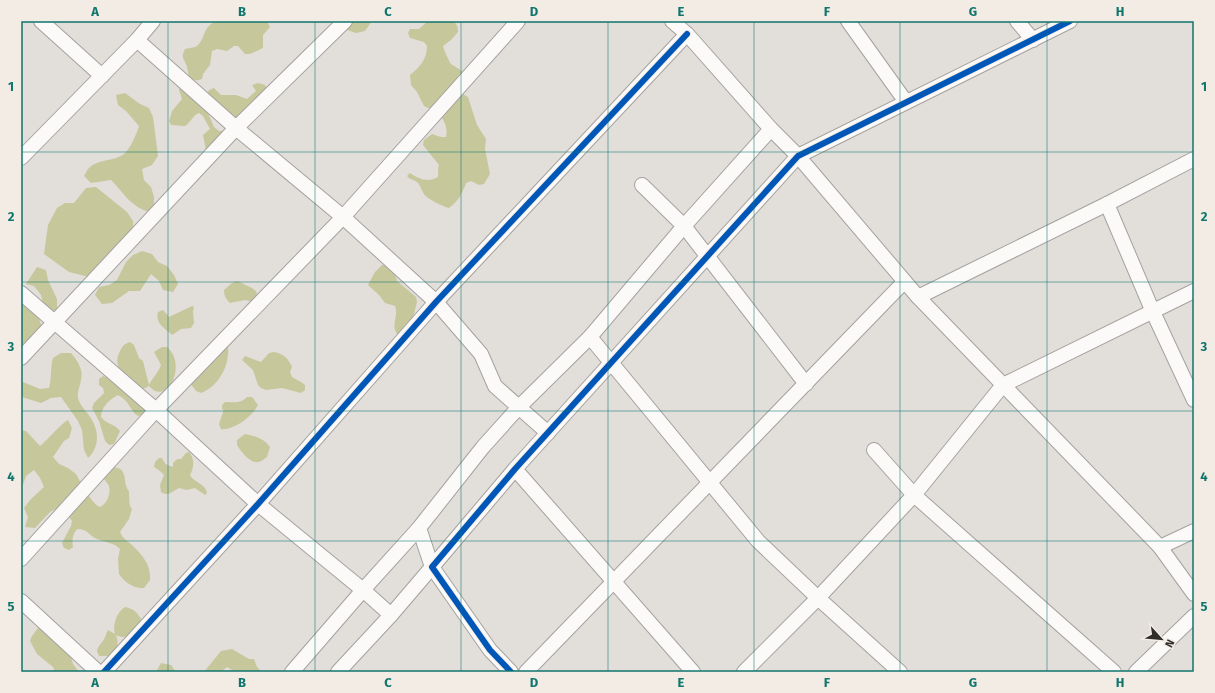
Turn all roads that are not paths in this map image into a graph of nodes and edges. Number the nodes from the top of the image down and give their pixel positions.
1 (41, 21) edge
2 (153, 21) edge
3 (345, 21) edge
4 (518, 21) edge
5 (672, 21) edge
6 (848, 21) edge
7 (1016, 21) edge
8 (1070, 21) edge
9 (687, 34) junction
10 (137, 40) junction
11 (1033, 40) junction
12 (102, 76) junction
13 (906, 102) junction
14 (236, 128) junction
15 (771, 129) junction
16 (798, 156) junction
17 (21, 158) edge
18 (1194, 159) edge
19 (642, 185) dead end
20 (1107, 204) junction
21 (343, 217) junction
22 (684, 226) junction
23 (707, 256) junction
24 (904, 282) junction
25 (1194, 291) edge
26 (21, 293) edge
27 (918, 297) junction
28 (436, 302) junction
29 (1153, 312) junction
30 (54, 322) junction
31 (590, 337) junction
32 (21, 358) edge
33 (612, 362) junction
34 (806, 384) junction
35 (1003, 385) junction
36 (1194, 400) edge
37 (518, 408) junction
38 (156, 410) junction
39 (548, 433) junction
40 (874, 450) dead end
41 (515, 469) junction
42 (710, 482) junction
43 (914, 495) junction
44 (258, 504) junction
45 (419, 528) junction
46 (1194, 531) edge
47 (1160, 547) junction
48 (21, 559) edge
49 (432, 567) junction
50 (614, 582) junction
51 (363, 590) junction
52 (1194, 594) edge
53 (818, 598) junction
54 (21, 601) edge
55 (391, 615) junction
56 (1194, 616) edge
57 (98, 672) edge
58 (104, 672) edge
59 (292, 672) edge
60 (338, 672) edge
61 (511, 672) edge
62 (526, 672) edge
63 (693, 672) edge
64 (744, 672) edge
65 (900, 672) edge
66 (1114, 672) edge
67 (1136, 672) edge

1 - 12 street
2 - 10 street
3 - 14 street
4 - 21 street
5 - 9 street
6 - 13 street
7 - 11 street
8 - 11 street
9 - 15 street
9 - 28 street
10 - 12 street
10 - 14 street
11 - 13 street
12 - 17 street
13 - 16 street
14 - 21 street
14 - 30 street
15 - 16 street
15 - 22 street
16 - 23 street
16 - 24 street
18 - 20 street
19 - 22 street
20 - 27 street
20 - 29 street
21 - 28 street
21 - 38 street
22 - 23 street
22 - 31 street
23 - 33 street
23 - 34 street
24 - 27 street
24 - 34 street
25 - 29 street
26 - 30 street
27 - 35 street
28 - 37 street
28 - 44 street
29 - 35 street
29 - 36 street
30 - 32 street
30 - 38 street
31 - 33 street
31 - 37 street
33 - 39 street
33 - 42 street
34 - 42 street
35 - 43 street
35 - 47 street
37 - 39 street
37 - 45 street
38 - 44 street
38 - 48 street
39 - 41 street
40 - 43 street
41 - 49 street
41 - 50 street
42 - 50 street
42 - 53 street
43 - 53 street
43 - 66 street
44 - 51 street
44 - 58 street
45 - 49 street
45 - 51 street
46 - 47 street
47 - 52 street
49 - 55 street
49 - 61 street
50 - 62 street
50 - 63 street
51 - 55 street
51 - 59 street
53 - 64 street
53 - 65 street
54 - 57 street
55 - 60 street
56 - 67 street

